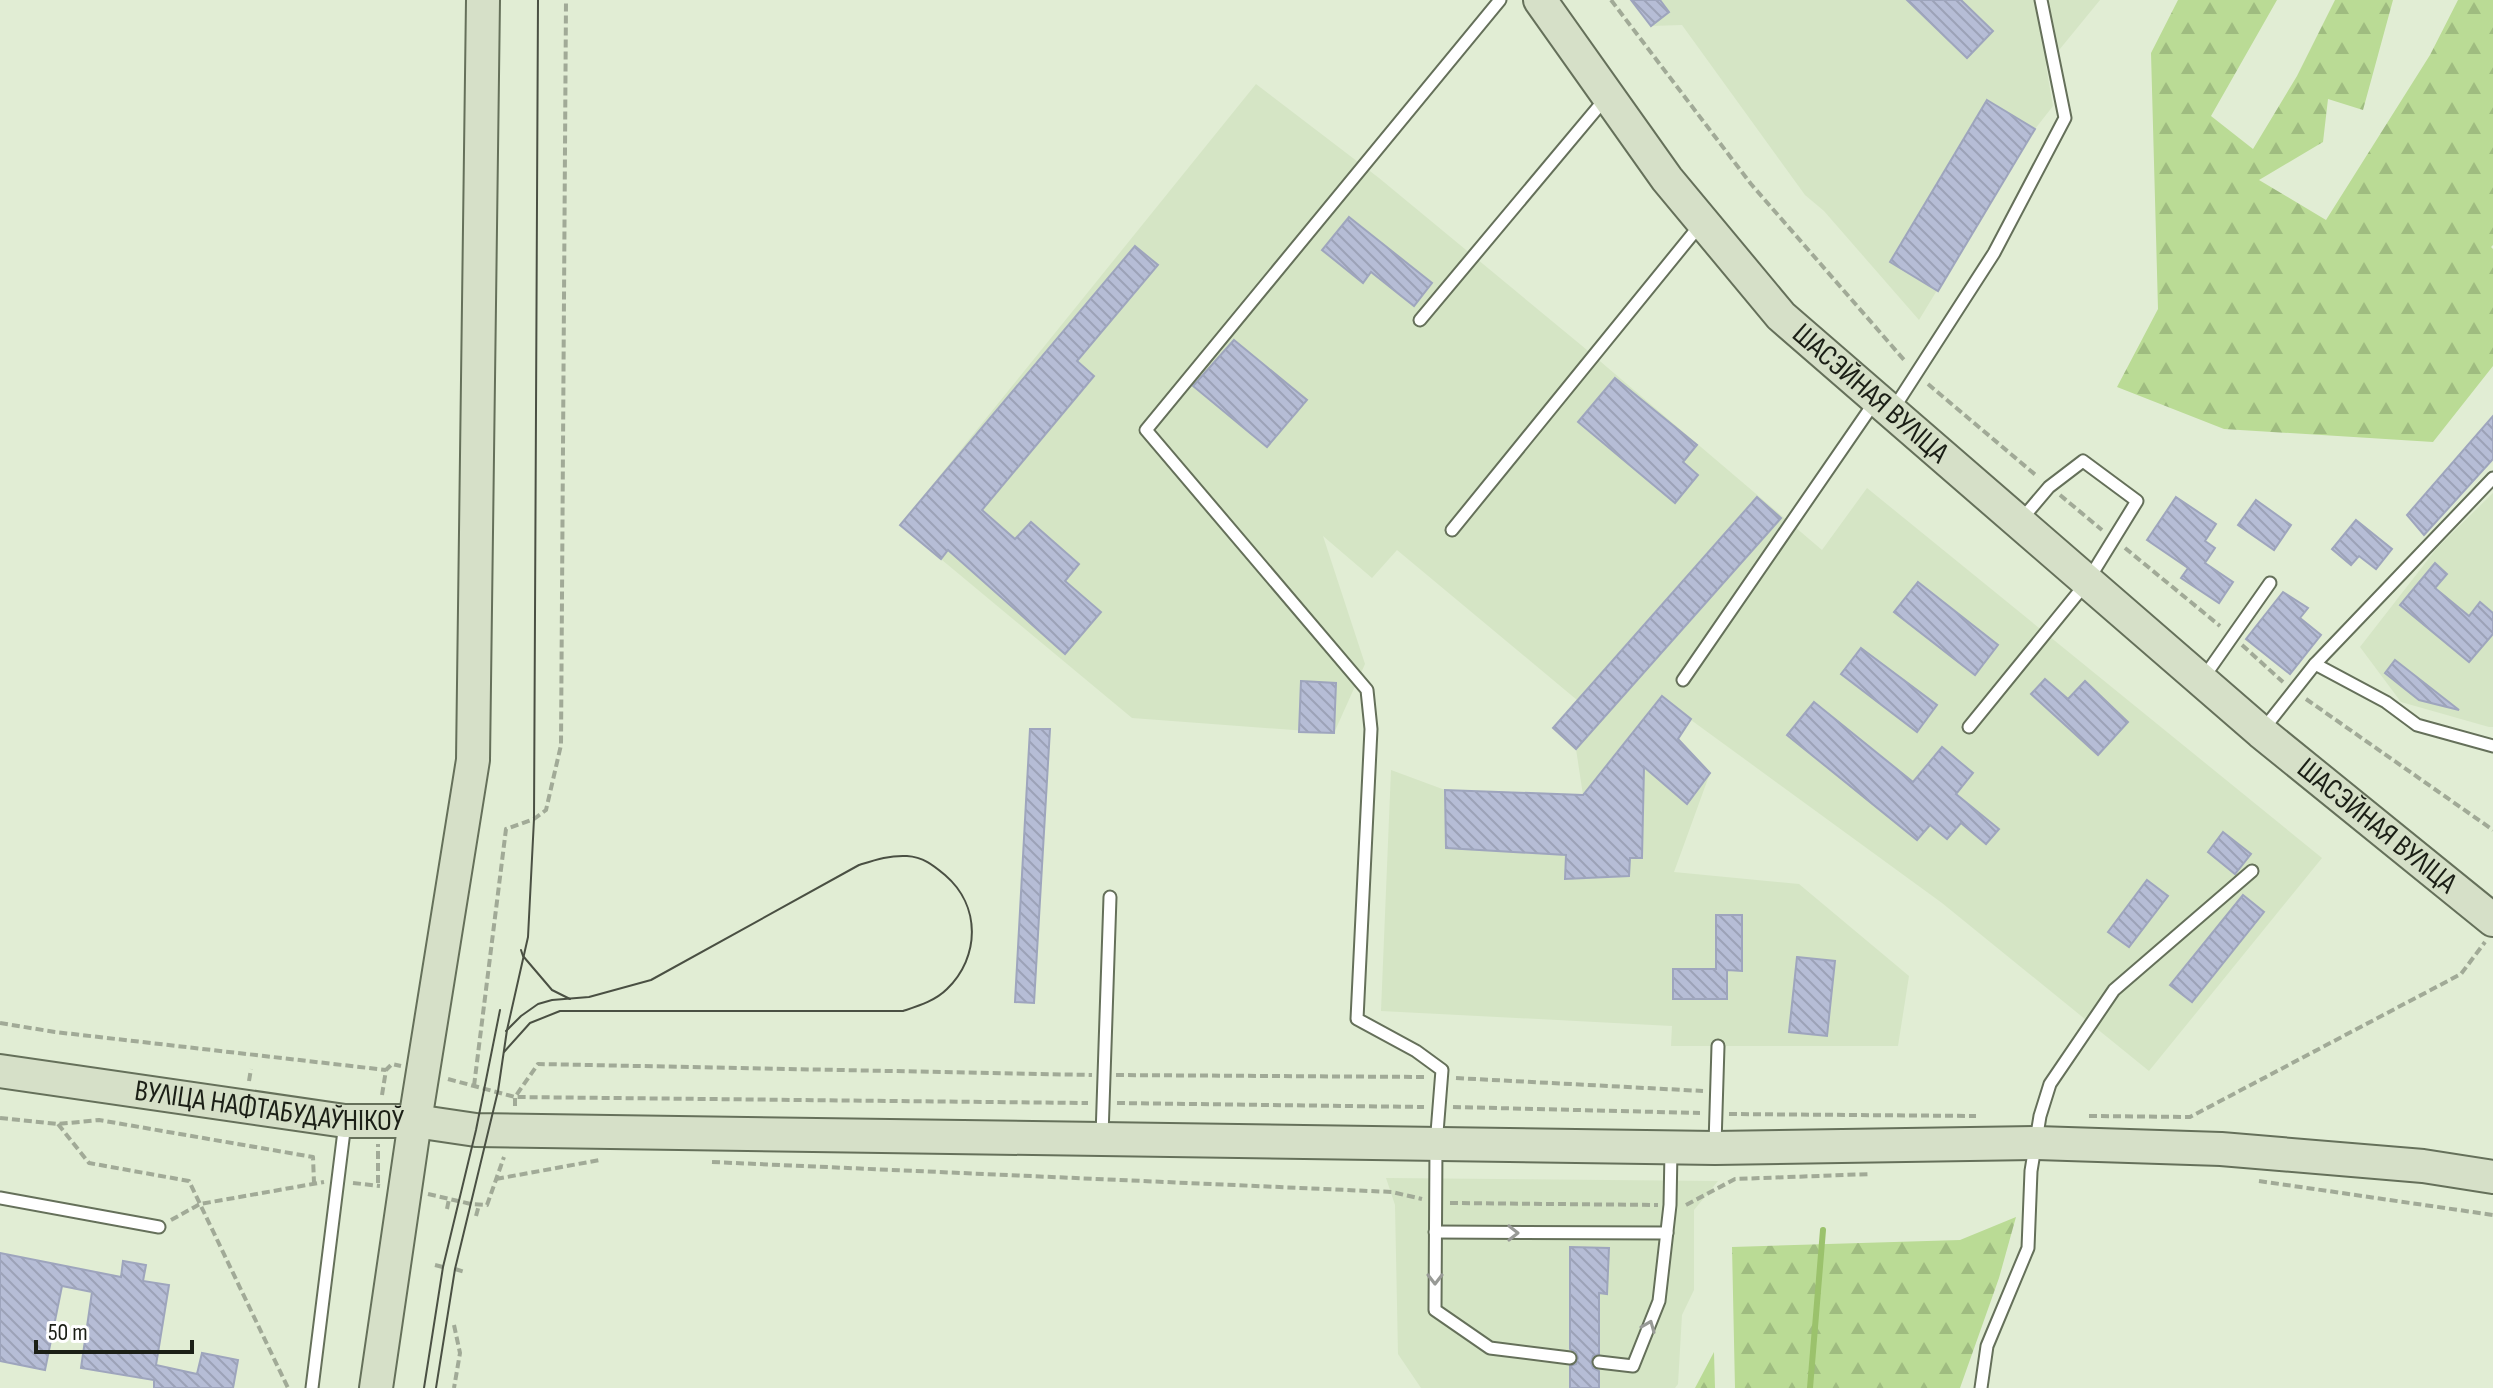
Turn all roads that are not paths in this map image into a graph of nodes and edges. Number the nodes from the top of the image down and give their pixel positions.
1 (483, 0) edge
2 (1500, 0) edge
3 (1540, 0) edge
4 (2041, 0) edge
5 (1608, 96) junction
6 (1703, 222) junction
7 (1420, 320) dead end
8 (1884, 406) junction
9 (2493, 478) edge
10 (2019, 523) junction
11 (1452, 530) dead end
12 (2087, 582) junction
13 (2270, 583) dead end
14 (2315, 664) junction
15 (1683, 680) dead end
16 (2201, 680) junction
17 (1969, 727) dead end
18 (2261, 732) junction
19 (2493, 746) edge
20 (2252, 871) dead end
21 (1110, 897) dead end
22 (2489, 931) edge
23 (1718, 1046) dead end
24 (0, 1071) edge
25 (345, 1121) junction
26 (415, 1121) junction
27 (1102, 1138) junction
28 (2037, 1143) junction
29 (1436, 1145) junction
30 (1671, 1147) junction
31 (1715, 1148) junction
32 (2493, 1177) edge
33 (0, 1198) edge
34 (159, 1227) road end
35 (1435, 1232) junction
36 (1667, 1233) junction
37 (1570, 1358) dead end
38 (1599, 1362) dead end
39 (312, 1388) edge
40 (376, 1388) edge
41 (1981, 1388) edge

1 - 26 main road
2 - 29 lane
3 - 5 main road, ШАСЭЙНАЯ ВУЛІЦА
4 - 8 lane
5 - 6 main road, ШАСЭЙНАЯ ВУЛІЦА
5 - 7 lane
6 - 8 main road, ШАСЭЙНАЯ ВУЛІЦА
6 - 11 lane
8 - 10 main road, ШАСЭЙНАЯ ВУЛІЦА
8 - 15 lane
9 - 14 lane
10 - 12 main road, ШАСЭЙНАЯ ВУЛІЦА
10 - 12 lane
12 - 16 main road, ШАСЭЙНАЯ ВУЛІЦА
12 - 17 lane
13 - 16 lane
14 - 18 lane
14 - 19 lane
16 - 18 main road, ШАСЭЙНАЯ ВУЛІЦА
18 - 22 main road, ШАСЭЙНАЯ ВУЛІЦА
20 - 28 lane
21 - 27 lane
23 - 31 lane
24 - 25 main road, ВУЛІЦА НАФТАБУДАЎНІКОЎ
25 - 26 main road, ВУЛІЦА НАФТАБУДАЎНІКОЎ
25 - 39 lane
26 - 27 main road
26 - 40 main road, ВУЛІЦА НАФТАБУДАЎНІКОЎ
27 - 29 main road
28 - 31 main road
28 - 32 main road
28 - 41 lane
29 - 30 main road
29 - 35 lane
30 - 31 main road
30 - 36 lane
33 - 34 lane
35 -> 36 lane
35 -> 37 lane
38 -> 36 lane

